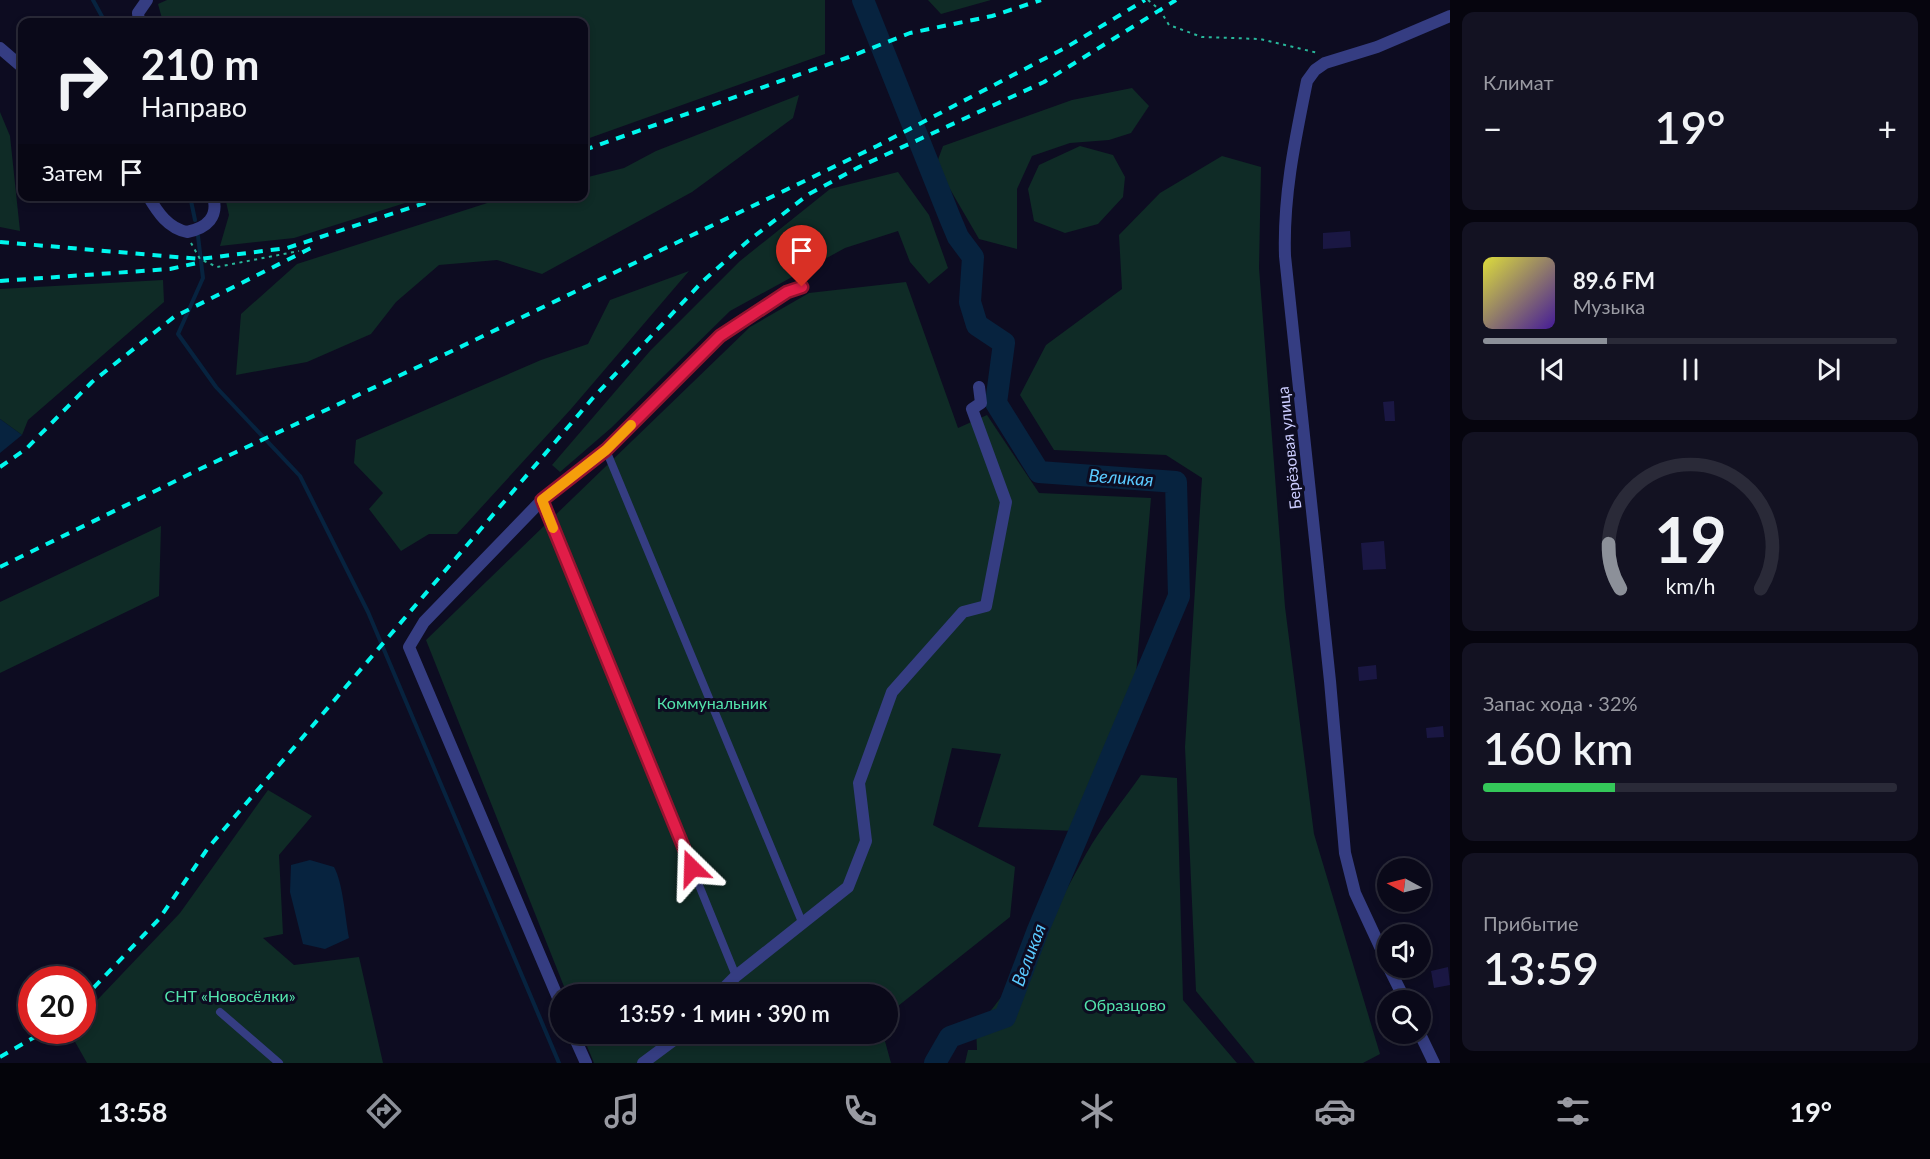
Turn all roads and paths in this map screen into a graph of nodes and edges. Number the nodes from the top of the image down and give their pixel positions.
1 (147, 0) edge
2 (1148, 0) edge
3 (1450, 16) edge
4 (138, 18) edge
5 (0, 48) edge
6 (1338, 59) junction
7 (18, 64) edge
8 (151, 201) edge
9 (214, 201) edge
10 (187, 232) junction
11 (299, 251) dead end
12 (802, 287) dead end
13 (979, 387) dead end
14 (606, 450) junction
15 (542, 500) junction
16 (802, 922) junction
17 (1377, 942) edge
18 (736, 976) junction
19 (552, 984) edge
20 (728, 984) edge
21 (220, 1012) dead end
22 (577, 1044) edge
23 (669, 1044) edge
24 (1425, 1044) edge
25 (279, 1063) edge
26 (586, 1063) edge
27 (643, 1063) edge
28 (1434, 1063) edge

1 - 4 street
2 - 6 path
3 - 6 street, Берёзовая улица
5 - 7 street
6 - 17 street, Берёзовая улица
8 - 10 street
9 - 10 street
10 - 11 path
12 - 14 street
13 - 16 street
14 - 15 street
14 - 16 lane
15 - 18 lane
15 - 19 street
16 - 18 street
18 - 20 street
21 - 25 lane
22 - 26 street
23 - 27 street
24 - 28 street

